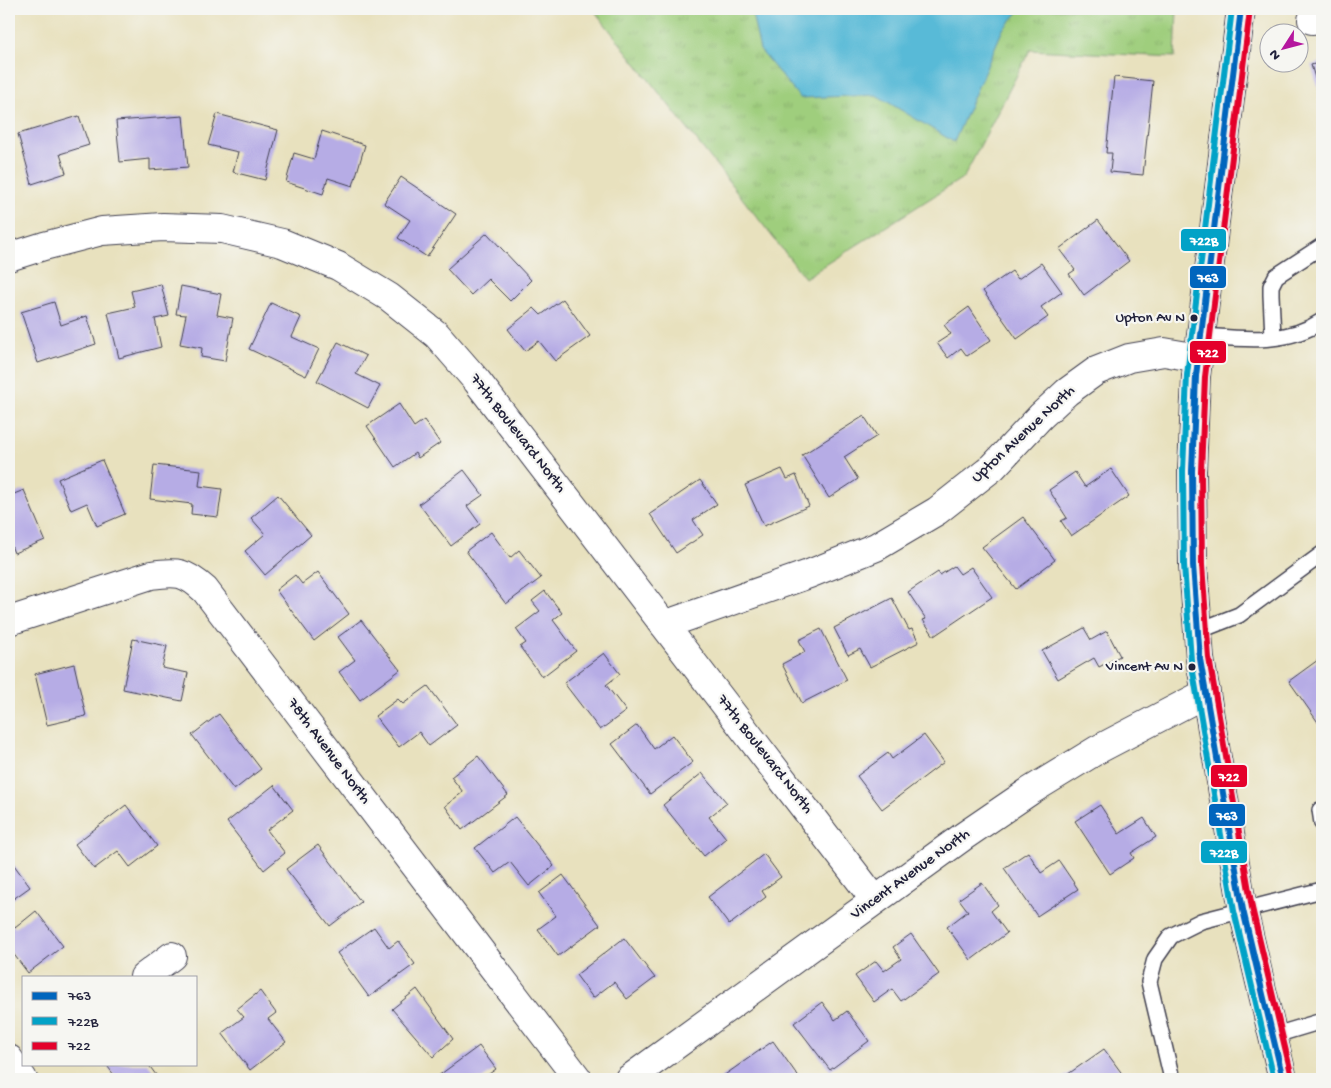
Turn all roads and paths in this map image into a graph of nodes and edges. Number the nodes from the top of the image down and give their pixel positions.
1 (1241, 9) edge
2 (1322, 246) edge
3 (9, 258) edge
4 (1322, 321) edge
5 (1274, 337) junction
6 (1200, 347) junction
7 (1322, 554) edge
8 (9, 621) edge
9 (664, 625) junction
10 (1198, 631) junction
11 (1206, 693) junction
12 (1322, 890) edge
13 (876, 900) junction
14 (1243, 910) junction
15 (172, 956) dead end
16 (145, 976) edge
17 (1322, 1021) edge
18 (1272, 1036) junction
19 (578, 1079) edge
20 (629, 1079) edge
21 (1172, 1079) edge
22 (1283, 1079) edge

1 - 6 street
2 - 5 lane
3 - 9 street, 77th Boulevard North
4 - 5 lane
5 - 6 lane
6 - 9 street, Upton Avenue North
6 - 10 street
7 - 10 lane
8 - 19 street, 78th Avenue North
9 - 13 street, 77th Boulevard North
10 - 11 street
11 - 13 street, Vincent Avenue North
11 - 14 street
12 - 14 lane
13 - 20 street, Vincent Avenue North
14 - 18 street
14 - 21 lane
15 - 16 street
17 - 18 lane
18 - 22 street

